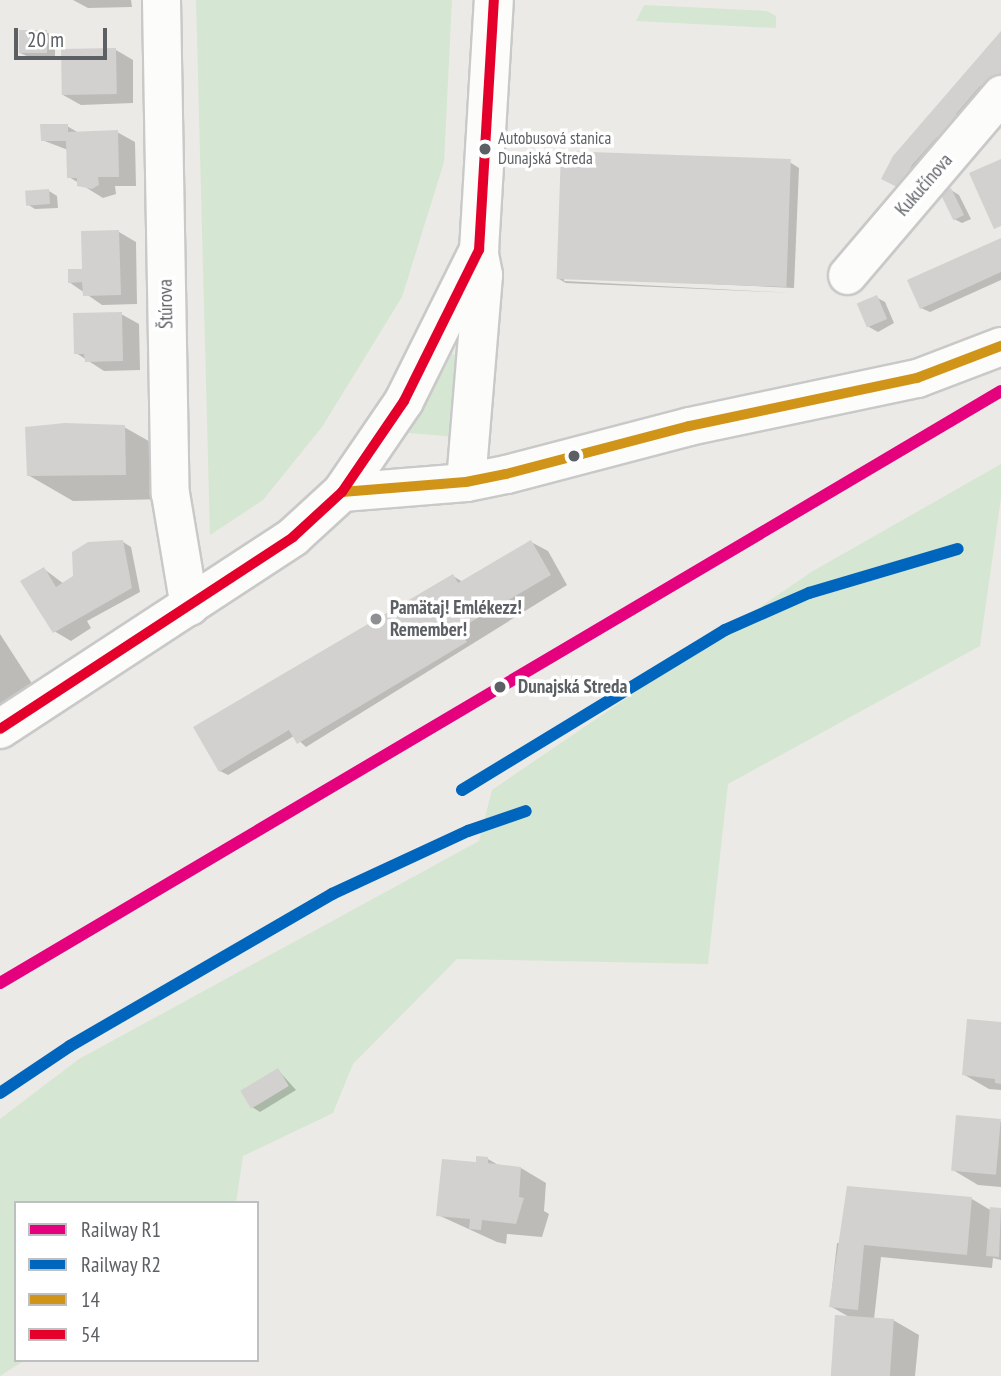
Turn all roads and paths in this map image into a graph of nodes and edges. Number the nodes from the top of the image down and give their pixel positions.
1 (161, 0) edge
2 (494, 0) edge
3 (1001, 94) edge
4 (479, 250) junction
5 (847, 275) dead end
6 (1001, 346) edge
7 (466, 482) junction
8 (342, 492) junction
9 (189, 606) junction
10 (0, 729) edge

1 - 9 street, Štúrova
2 - 4 street
3 - 5 street, Kukučínova
4 - 7 street
4 - 8 street
6 - 7 street
7 - 8 street
8 - 9 street
9 - 10 street

